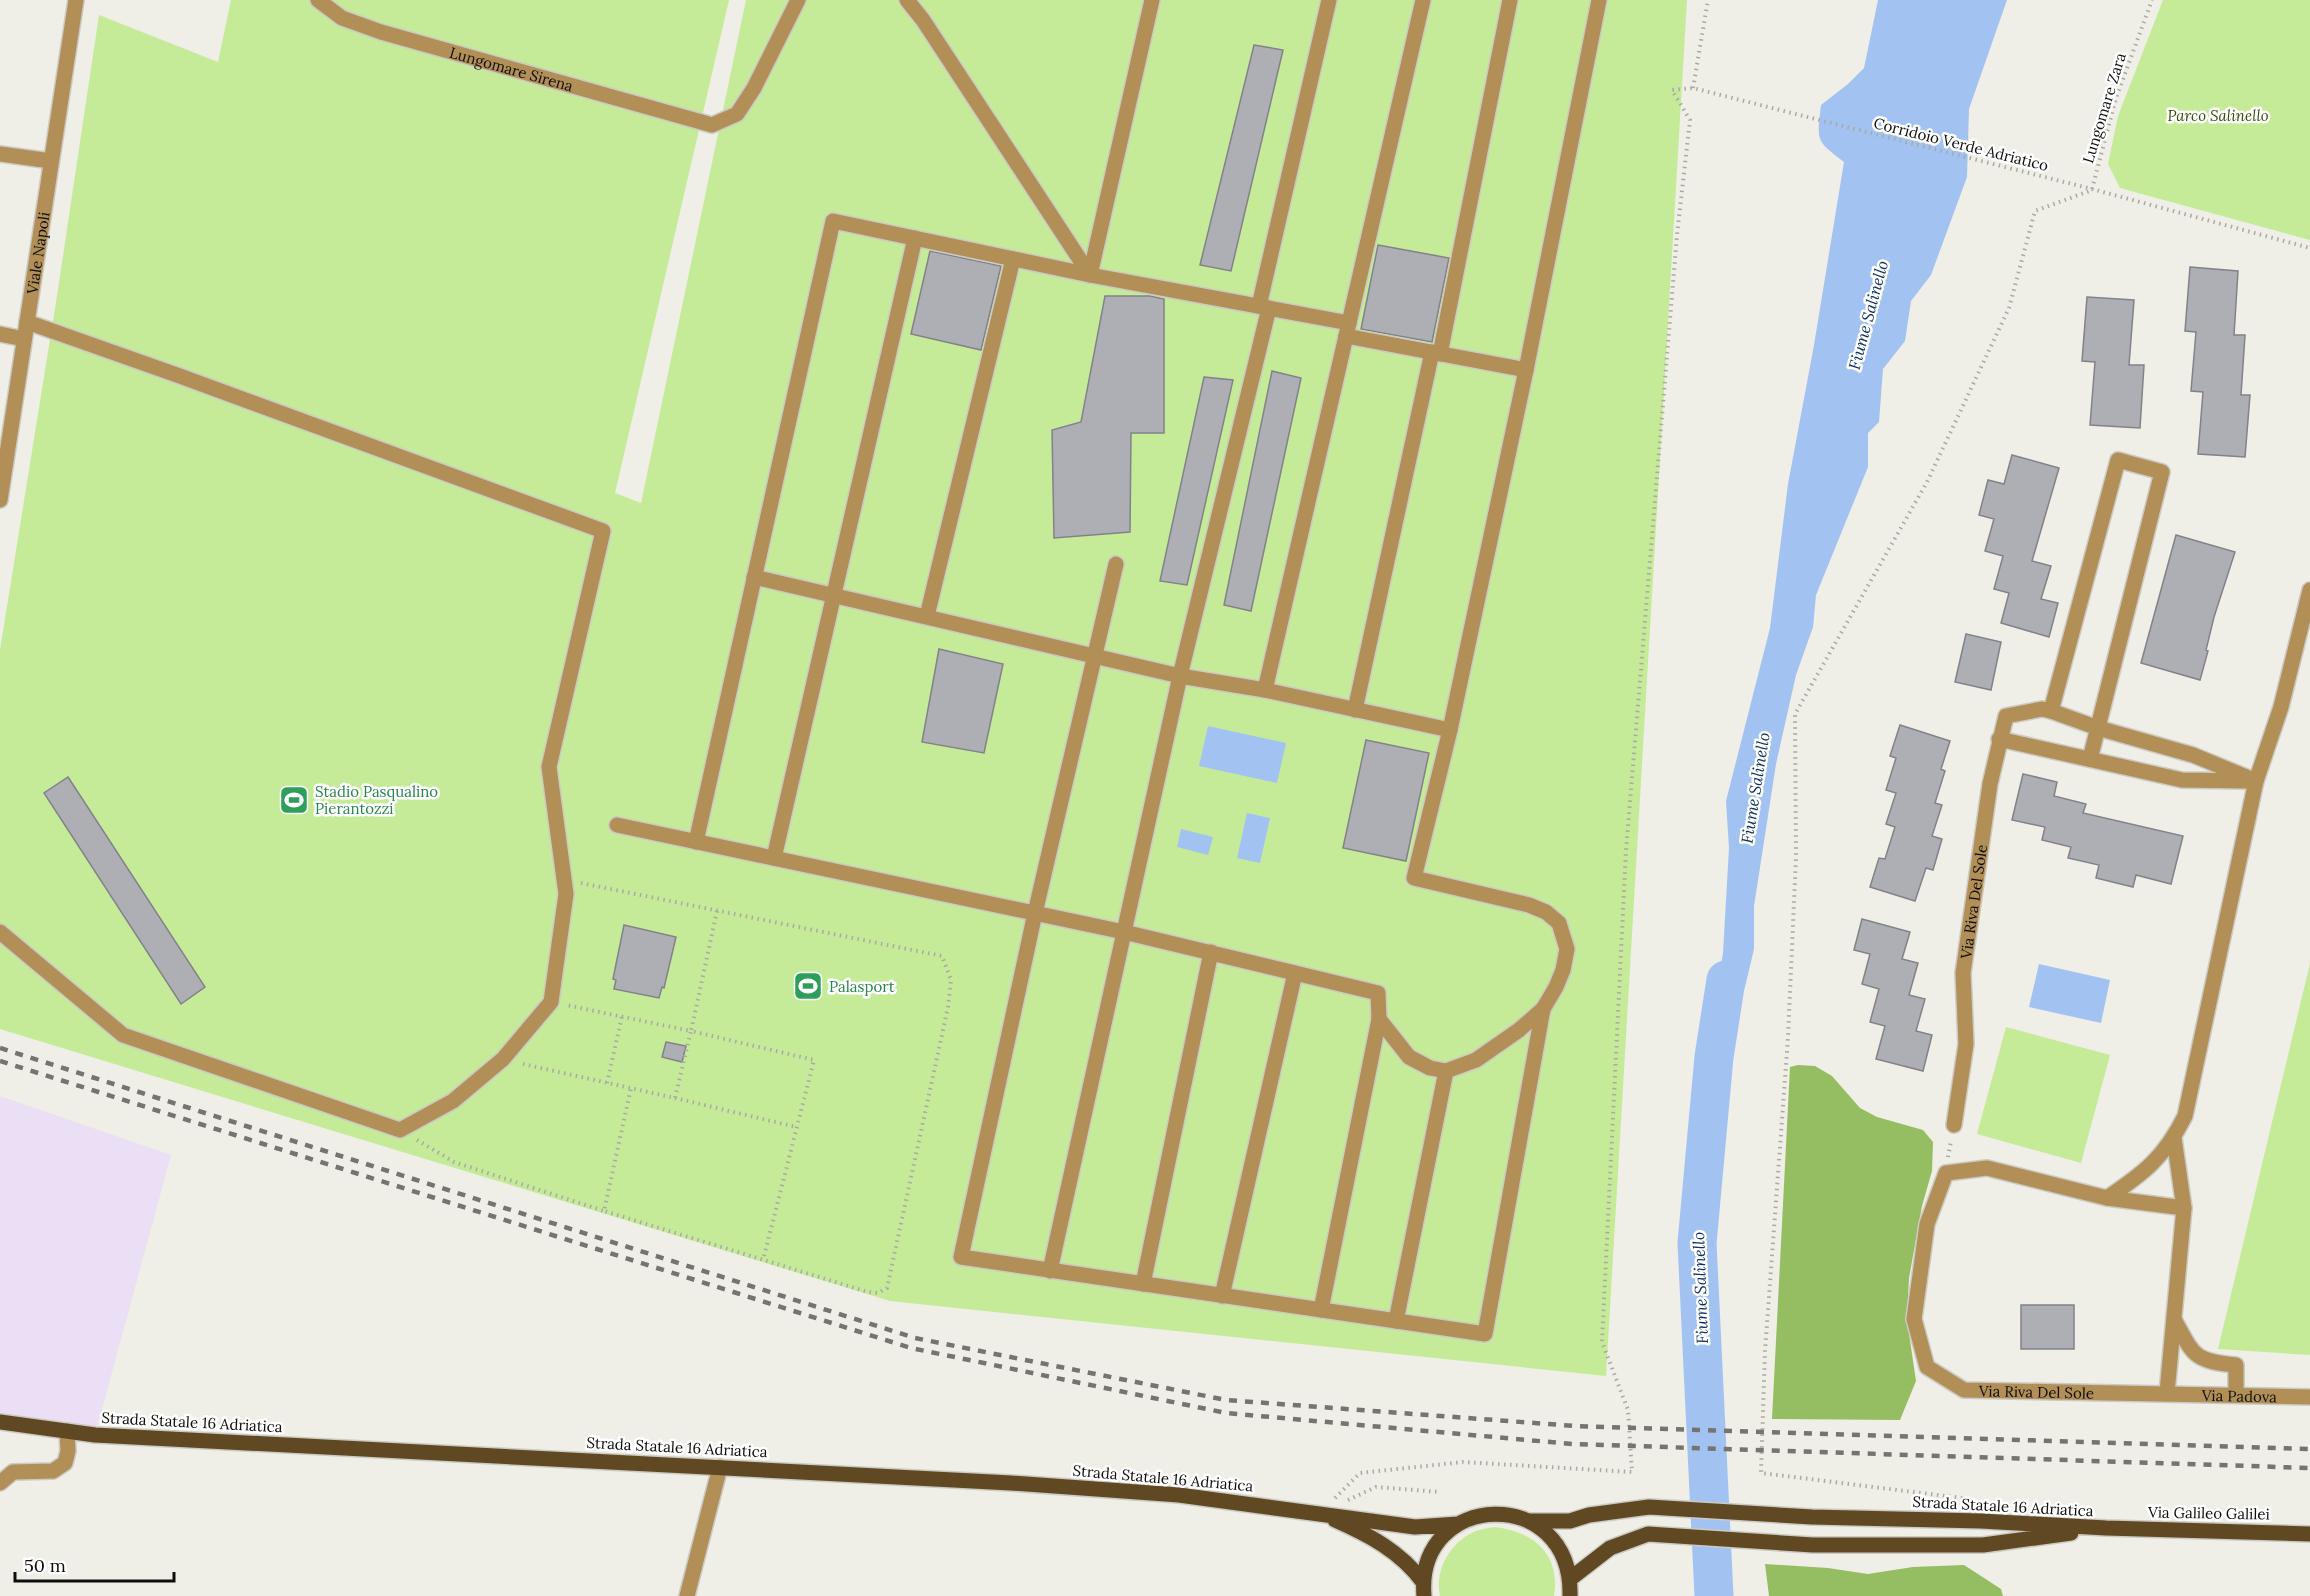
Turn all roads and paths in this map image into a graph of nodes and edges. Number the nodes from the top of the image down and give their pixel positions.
1 (318, 0) edge
2 (798, 0) edge
3 (907, 0) edge
4 (1152, 0) edge
5 (1329, 0) edge
6 (1423, 0) edge
7 (1510, 0) edge
8 (1599, 0) edge
9 (1708, 0) edge
10 (2152, 0) edge
11 (75, 2) edge
12 (1693, 88) junction
13 (0, 154) edge
14 (51, 161) junction
15 (2092, 189) junction
16 (915, 238) junction
17 (2310, 248) edge
18 (1013, 259) junction
19 (1089, 275) junction
20 (1264, 307) junction
21 (27, 322) junction
22 (1348, 329) junction
23 (0, 334) edge
24 (24, 339) junction
25 (1436, 353) junction
26 (1526, 370) junction
27 (0, 500) edge
28 (1116, 564) dead end
29 (754, 576) junction
30 (2310, 590) edge
31 (834, 594) junction
32 (927, 616) junction
33 (1094, 655) junction
34 (1180, 676) junction
35 (1264, 690) junction
36 (1355, 710) junction
37 (2051, 711) junction
38 (2098, 728) junction
39 (1450, 730) junction
40 (2000, 739) junction
41 (2090, 759) junction
42 (2256, 781) junction
43 (617, 825) dead end
44 (696, 842) junction
45 (774, 858) junction
46 (564, 880) junction
47 (717, 911) junction
48 (1035, 913) junction
49 (0, 932) edge
50 (1124, 932) junction
51 (1210, 952) junction
52 (1295, 973) junction
53 (551, 1002) junction
54 (1543, 1009) junction
55 (622, 1016) junction
56 (1379, 1019) junction
57 (691, 1032) junction
58 (503, 1059) junction
59 (1446, 1071) junction
60 (607, 1083) junction
61 (631, 1088) junction
62 (675, 1098) junction
63 (1954, 1125) joint
64 (796, 1126) junction
65 (400, 1130) junction
66 (2174, 1138) junction
67 (1946, 1173) junction
68 (2106, 1198) junction
69 (2184, 1208) junction
70 (604, 1210) junction
71 (763, 1260) junction
72 (1050, 1270) junction
73 (1143, 1284) junction
74 (1222, 1296) junction
75 (1322, 1310) junction
76 (1396, 1321) junction
77 (2175, 1321) junction
78 (2168, 1393) junction
79 (2236, 1395) junction
80 (2310, 1398) edge
81 (0, 1413) edge
82 (0, 1422) edge
83 (33, 1427) junction
84 (67, 1431) junction
85 (720, 1467) junction
86 (0, 1483) edge
87 (1440, 1492) dead end
88 (1319, 1513) junction
89 (1530, 1521) junction
90 (1981, 1521) junction
91 (1458, 1524) junction
92 (2106, 1528) junction
93 (2310, 1533) edge
94 (1570, 1579) junction
95 (1423, 1589) edge
96 (687, 1596) edge
97 (1570, 1596) edge

1 - 2 street, Lungomare Sirena
3 - 19 street
4 - 19 street
5 - 20 street
6 - 22 street
7 - 25 street
8 - 26 street
9 - 12 path
10 - 15 path, Lungomare Zara
11 - 14 street, Viale Napoli
12 - 15 path, Corridoio Verde Adriatico
12 - 88 path
13 - 14 street
14 - 21 street, Viale Napoli
15 - 17 path, Corridoio Verde Adriatico
15 - 90 path
16 - 18 street
16 - 29 street
16 - 31 street
18 - 19 street
18 - 32 street
19 - 20 street
20 - 22 street
20 - 34 street
21 - 24 street, Viale Napoli
21 - 46 street
22 - 25 street
22 - 35 street
23 - 24 street
24 - 27 street, Viale Napoli
25 - 26 street
25 - 36 street
26 - 39 street
28 - 33 street
29 - 31 street
29 - 44 street
30 - 42 street
31 - 32 street
31 - 45 street
32 - 33 street
33 - 34 street
33 - 48 street
34 - 35 street
34 - 50 street
35 - 36 street
36 - 39 street
37 - 38 street, Via Riva Del Sole
37 - 38 street
37 - 40 street, Via Riva Del Sole
38 - 41 street
38 - 42 street, Via Riva Del Sole
39 - 54 street
40 - 41 street
40 - 63 street, Via Riva Del Sole
41 - 42 street
42 - 66 street
43 - 44 street
44 - 45 street
45 - 48 street
46 - 47 path
46 - 53 street
47 - 57 path
47 - 71 path
48 - 50 street
48 - 72 street
49 - 65 street
50 - 51 street
50 - 72 street
51 - 52 street
51 - 73 street
52 - 56 street
52 - 74 street
53 - 55 path
53 - 58 street
54 - 59 street
54 - 76 street
55 - 57 path
55 - 60 path
56 - 59 street
56 - 75 street
57 - 62 path
57 - 64 path
58 - 60 path
58 - 65 street
59 - 76 street
60 - 61 path
61 - 62 path
61 - 70 path
62 - 64 path
63 - 67 path
64 - 71 path
65 - 70 path
66 - 68 street
66 - 69 street
67 - 68 street
67 - 78 street, Via Riva Del Sole
68 - 69 street
69 - 77 street
70 - 71 path
72 - 73 street
73 - 74 street
74 - 75 street
75 - 76 street
77 - 78 street
77 - 79 street
78 - 79 street, Via Padova
79 - 80 street, Via Padova
81 - 83 main road, Strada Statale 16 Adriatica
82 - 83 main road, Strada Statale 16 Adriatica
83 - 84 main road, Strada Statale 16 Adriatica
84 - 85 main road, Strada Statale 16 Adriatica
84 - 86 street
85 - 88 main road, Strada Statale 16 Adriatica
85 - 96 street
87 - 88 path
88 - 91 main road, Strada Statale 16 Adriatica
88 - 95 main road, Strada Statale 16 Adriatica
89 - 90 main road, Strada Statale 16 Adriatica
89 - 91 main road, Strada Statale 16 Adriatica
89 - 94 main road, Strada Statale 16 Adriatica
90 - 92 main road, Strada Statale 16 Adriatica
91 - 95 main road, Strada Statale 16 Adriatica
92 - 93 main road, Via Galileo Galilei
92 - 94 main road, Strada Statale 16 Adriatica
94 - 97 main road, Strada Statale 16 Adriatica

